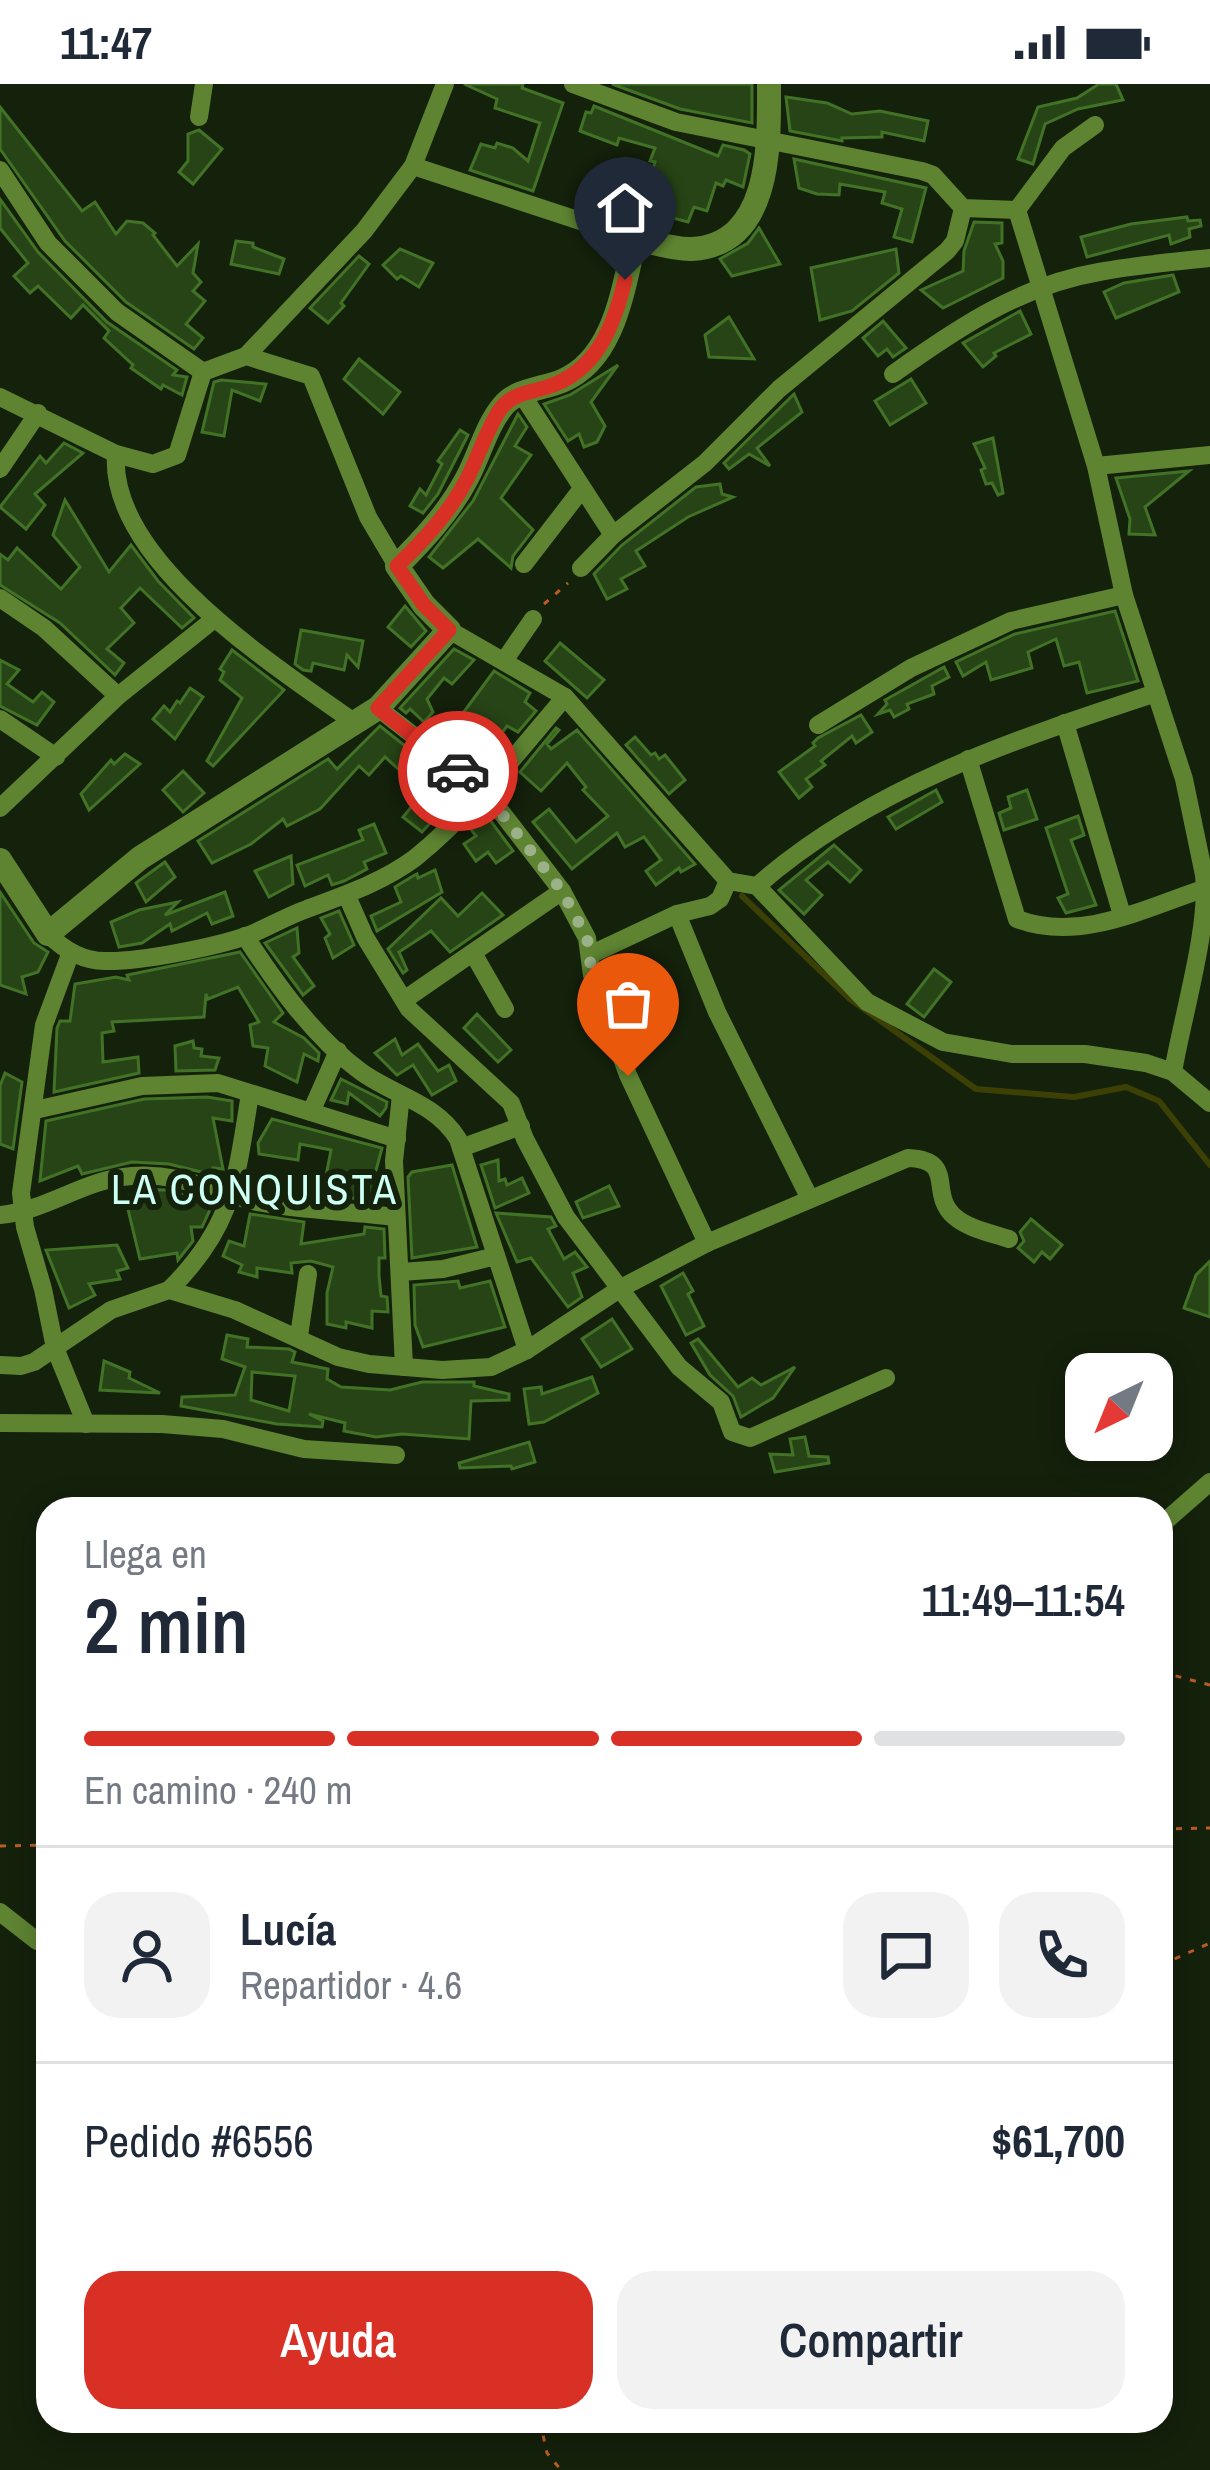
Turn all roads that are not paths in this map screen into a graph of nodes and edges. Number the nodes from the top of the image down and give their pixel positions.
1 (204, 84) edge
2 (445, 84) edge
3 (573, 84) edge
4 (769, 84) edge
5 (199, 117) dead end
6 (1095, 125) dead end
7 (769, 140) junction
8 (413, 166) junction
9 (0, 170) edge
10 (963, 208) junction
11 (1017, 210) junction
12 (635, 239) junction
13 (1210, 258) edge
14 (1041, 287) junction
15 (246, 356) junction
16 (202, 373) junction
17 (893, 374) dead end
18 (521, 393) junction
19 (0, 397) edge
20 (38, 413) junction
21 (116, 454) junction
22 (1210, 454) edge
23 (1096, 466) junction
24 (0, 468) edge
25 (581, 490) junction
26 (613, 536) junction
27 (524, 564) dead end
28 (397, 566) junction
29 (581, 568) road end
30 (1124, 595) junction
31 (0, 598) edge
32 (533, 619) road end
33 (213, 620) junction
34 (449, 630) junction
35 (504, 661) junction
36 (1156, 693) junction
37 (118, 696) junction
38 (565, 697) junction
39 (378, 708) junction
40 (0, 719) edge
41 (355, 723) junction
42 (1065, 723) junction
43 (818, 725) dead end
44 (56, 757) junction
45 (968, 759) junction
46 (484, 791) junction
47 (0, 808) edge
48 (0, 860) edge
49 (728, 881) junction
50 (757, 886) junction
51 (1206, 887) junction
52 (562, 891) junction
53 (346, 896) junction
54 (676, 914) junction
55 (1122, 915) junction
56 (48, 934) junction
57 (245, 937) junction
58 (70, 952) junction
59 (473, 953) junction
60 (592, 954) junction
61 (404, 1000) junction
62 (505, 1009) dead end
63 (338, 1052) junction
64 (1173, 1072) junction
65 (250, 1094) junction
66 (401, 1095) junction
67 (1210, 1103) edge
68 (35, 1110) junction
69 (311, 1112) junction
70 (521, 1126) junction
71 (397, 1138) junction
72 (461, 1148) junction
73 (234, 1194) junction
74 (810, 1199) junction
75 (23, 1213) junction
76 (0, 1215) edge
77 (395, 1216) junction
78 (1009, 1239) dead end
79 (707, 1244) junction
80 (496, 1256) junction
81 (401, 1272) junction
82 (308, 1274) dead end
83 (621, 1288) junction
84 (169, 1290) junction
85 (298, 1336) junction
86 (55, 1348) junction
87 (526, 1350) junction
88 (0, 1365) edge
89 (404, 1367) junction
90 (886, 1378) dead end
91 (0, 1423) edge
92 (86, 1424) junction
93 (396, 1455) dead end
94 (1210, 1482) edge
95 (1173, 1514) edge
96 (0, 1912) edge
97 (36, 1940) edge

1 - 5 street
2 - 8 street
3 - 7 street
4 - 7 street
6 - 11 street
7 - 10 street
7 - 12 street
8 - 12 street
8 - 15 street
9 - 16 street
10 - 11 street
10 - 26 street
11 - 14 street
12 - 18 street
13 - 14 street
14 - 17 street
14 - 23 street
15 - 16 street
15 - 28 street
16 - 21 street
18 - 25 street
18 - 28 street
19 - 20 street
20 - 21 street
20 - 24 street
21 - 33 street
22 - 23 street
23 - 30 street
25 - 26 street
25 - 27 street
26 - 29 street
28 - 34 street
30 - 36 street
30 - 43 street
31 - 37 street
32 - 35 street
33 - 37 street
33 - 41 street
34 - 35 street
34 - 39 street
35 - 38 street
36 - 42 street
36 - 51 street
37 - 44 street
38 - 46 street
38 - 49 street
39 - 41 street
39 - 46 street
40 - 44 street
41 - 56 street
42 - 45 street
42 - 55 street
44 - 47 street
45 - 50 street
45 - 55 street
46 - 52 street
46 - 53 street
48 - 56 street
49 - 50 street
49 - 54 street
50 - 64 street
51 - 55 street
51 - 64 street
52 - 59 street
52 - 60 street
53 - 57 street
53 - 61 street
54 - 60 street
54 - 74 street
56 - 58 street
57 - 58 street
57 - 63 street
58 - 68 street
59 - 61 street
59 - 62 street
60 - 79 street
61 - 70 street
63 - 66 street
63 - 69 street
64 - 67 street
65 - 68 street
65 - 69 street
65 - 73 street
66 - 71 street
66 - 72 street
68 - 75 street
69 - 71 street
70 - 72 street
70 - 83 street
71 - 77 street
72 - 80 street
73 - 75 street
73 - 77 street
73 - 84 street
74 - 78 street
74 - 79 street
75 - 76 street
75 - 86 street
77 - 81 street
79 - 83 street
80 - 81 street
80 - 87 street
81 - 89 street
82 - 85 street
83 - 87 street
83 - 90 street
84 - 85 street
84 - 86 street
85 - 89 street
86 - 88 street
86 - 92 street
87 - 89 street
91 - 92 street
92 - 93 street
94 - 95 street
96 - 97 street

